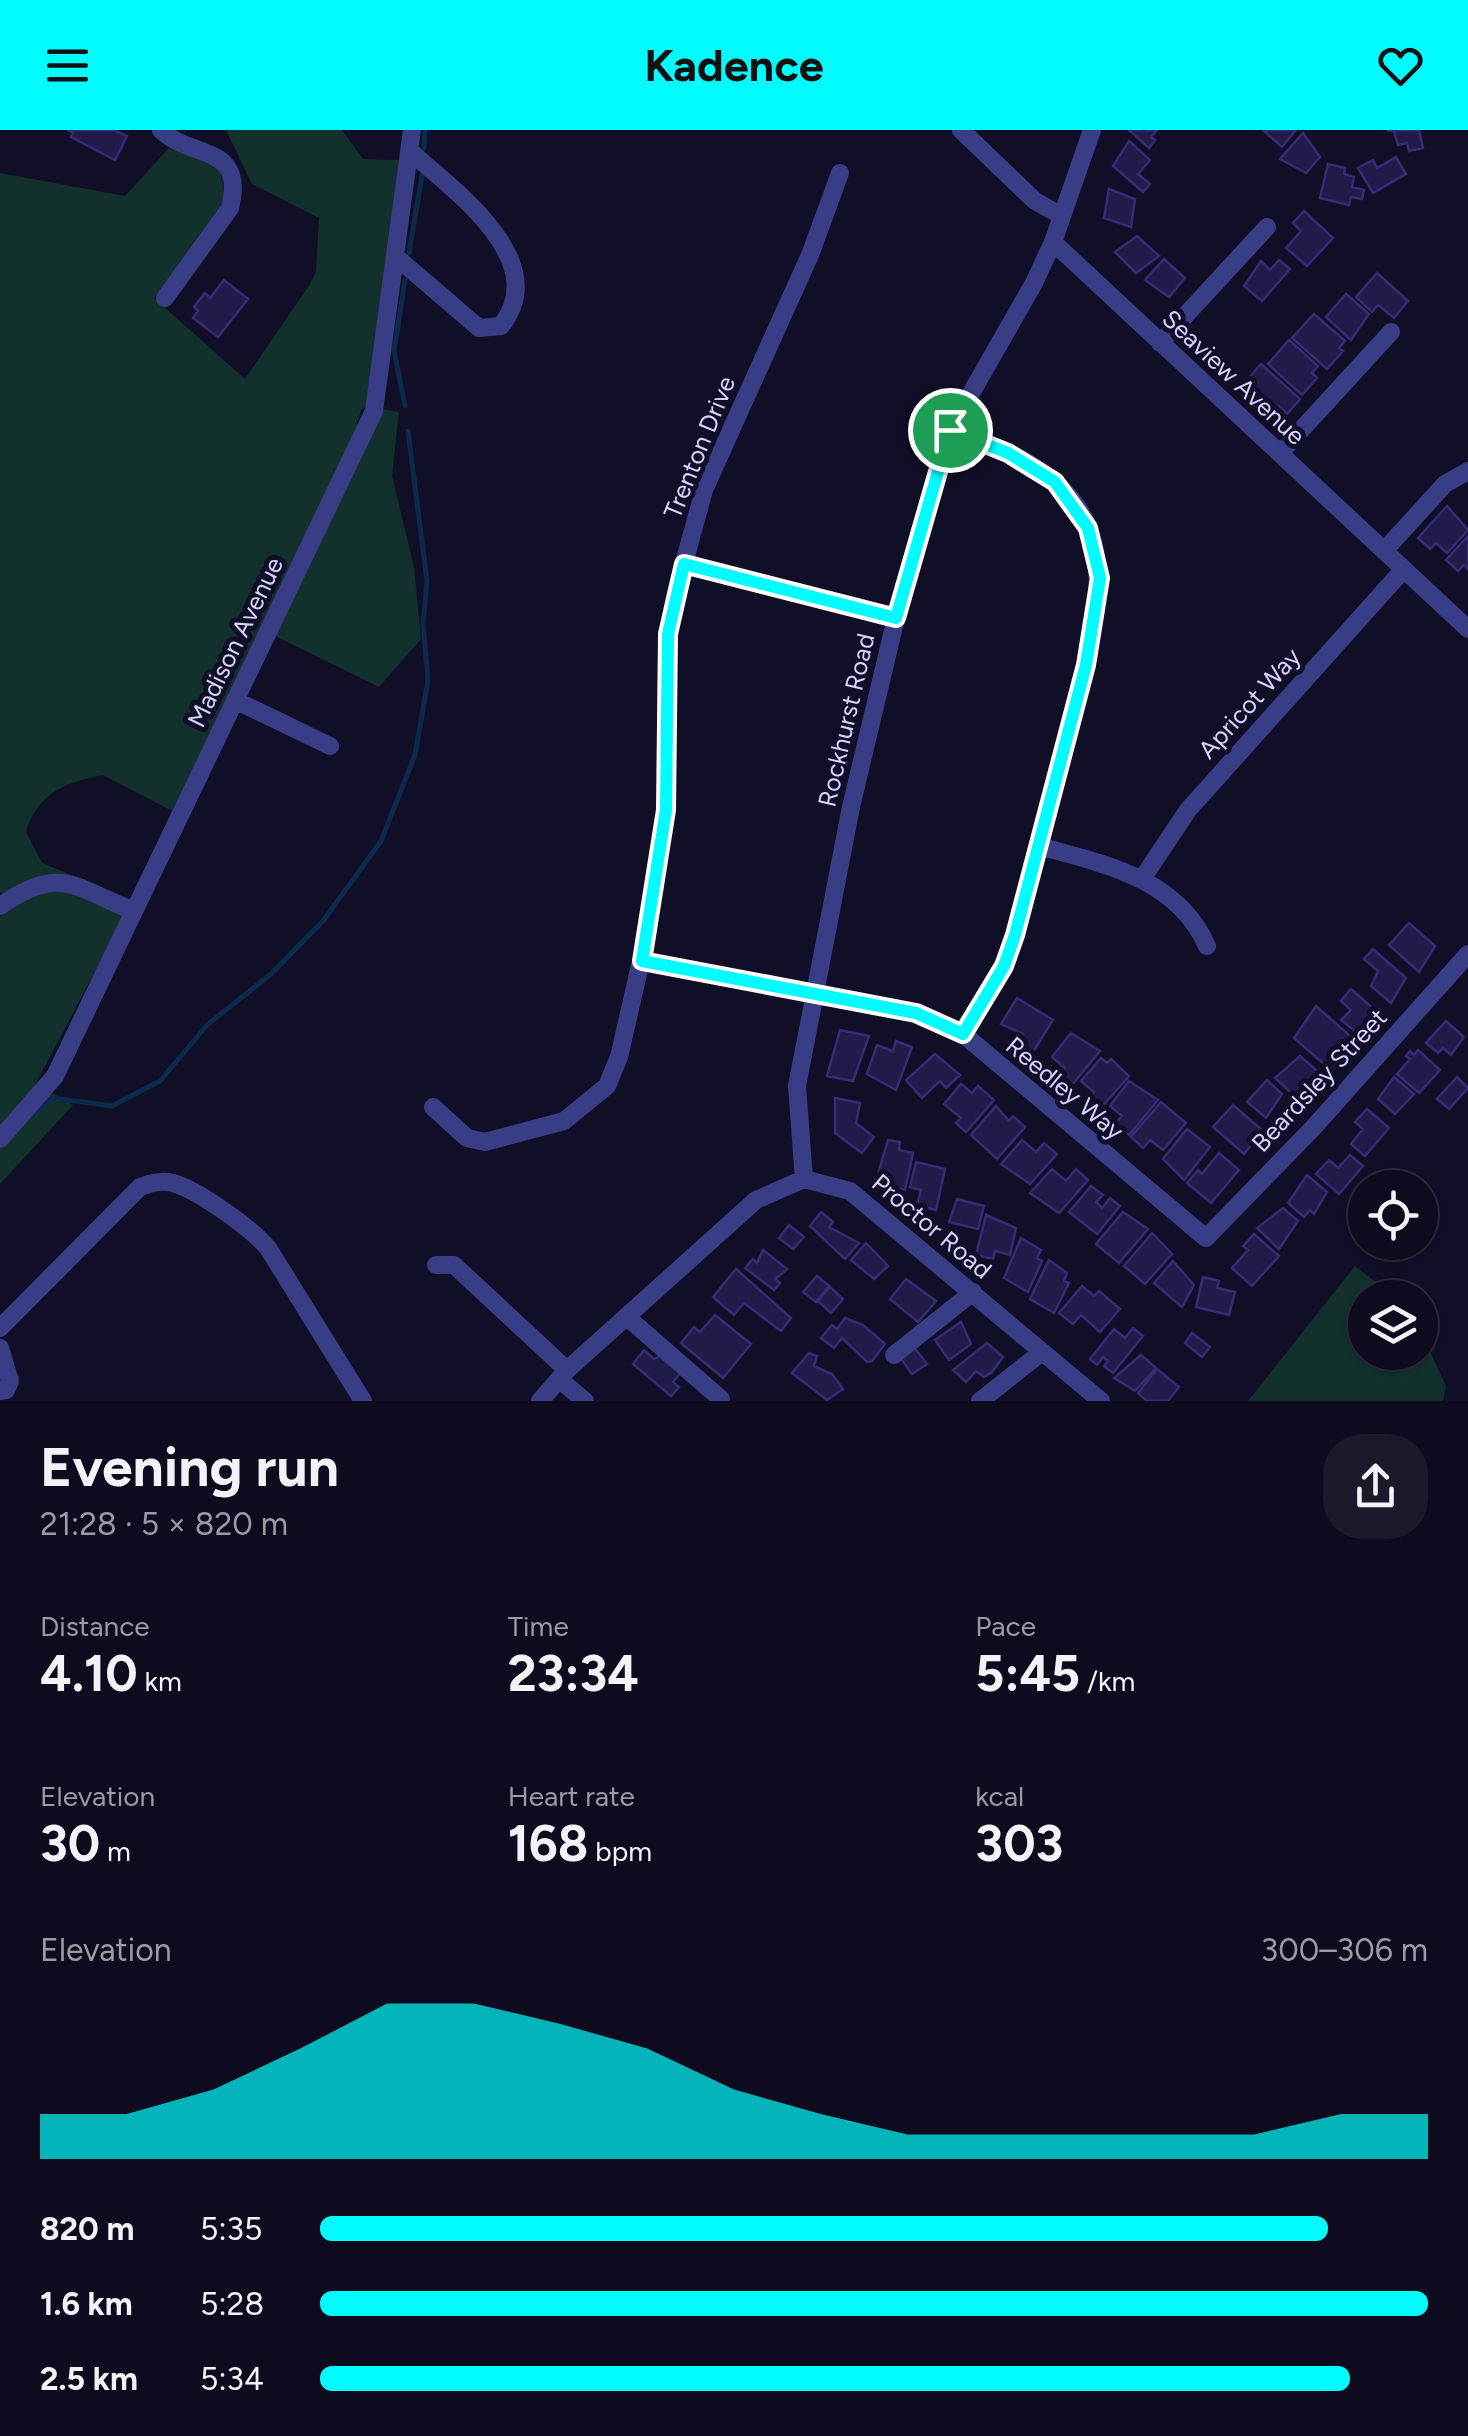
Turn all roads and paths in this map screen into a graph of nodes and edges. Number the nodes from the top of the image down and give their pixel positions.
1 (162, 130) edge
2 (412, 130) edge
3 (961, 130) edge
4 (1092, 130) edge
5 (410, 150) junction
6 (840, 173) dead end
7 (1062, 216) junction
8 (1268, 228) dead end
9 (1052, 242) junction
10 (395, 256) junction
11 (165, 298) dead end
12 (1391, 332) dead end
13 (1160, 343) junction
14 (950, 430) junction
15 (1280, 453) junction
16 (1468, 471) edge
17 (1384, 551) junction
18 (684, 564) junction
19 (1404, 569) junction
20 (896, 618) junction
21 (1468, 628) edge
22 (235, 700) junction
23 (330, 746) dead end
24 (1039, 846) junction
25 (1142, 879) junction
26 (0, 906) edge
27 (134, 911) junction
28 (1208, 946) dead end
29 (1468, 954) edge
30 (642, 961) junction
31 (816, 993) junction
32 (963, 1034) junction
33 (434, 1107) dead end
34 (0, 1139) edge
35 (804, 1180) junction
36 (1206, 1238) joint
37 (436, 1265) dead end
38 (974, 1292) junction
39 (628, 1318) junction
40 (0, 1328) edge
41 (0, 1348) edge
42 (1042, 1352) junction
43 (894, 1355) dead end
44 (563, 1374) junction
45 (0, 1391) edge
46 (720, 1400) edge
47 (364, 1401) edge
48 (540, 1401) edge
49 (585, 1401) edge
50 (980, 1401) edge
51 (1101, 1401) edge

1 - 11 street
2 - 5 street, Madison Avenue
3 - 7 street
4 - 7 street
5 - 10 street, Madison Avenue
5 - 10 street
6 - 18 street, Trenton Drive
7 - 9 street
8 - 13 street
9 - 13 street, Seaview Avenue
9 - 14 street, Rockhurst Road
10 - 22 street, Madison Avenue
12 - 15 street
13 - 15 street, Seaview Avenue
14 - 20 street, Rockhurst Road
14 - 24 street
15 - 17 street, Seaview Avenue
16 - 17 street
17 - 19 street, Seaview Avenue
18 - 20 street
18 - 30 street, Trenton Drive
19 - 21 street, Seaview Avenue
19 - 25 street, Apricot Way
20 - 31 street, Rockhurst Road
22 - 23 street
22 - 27 street, Madison Avenue
24 - 25 street
24 - 32 street
25 - 28 street
26 - 27 street
27 - 34 street, Madison Avenue
29 - 36 street, Beardsley Street
30 - 31 street, Reedley Way
30 - 33 street, Trenton Drive
31 - 32 street, Reedley Way
31 - 35 street, Rockhurst Road
32 - 36 street, Reedley Way
35 - 38 street, Proctor Road
35 - 39 street
37 - 44 street
38 - 42 street, Proctor Road
38 - 43 street
39 - 44 street
39 - 46 street
40 - 47 street
41 - 45 street
42 - 50 street
42 - 51 street, Proctor Road
44 - 48 street
44 - 49 street

